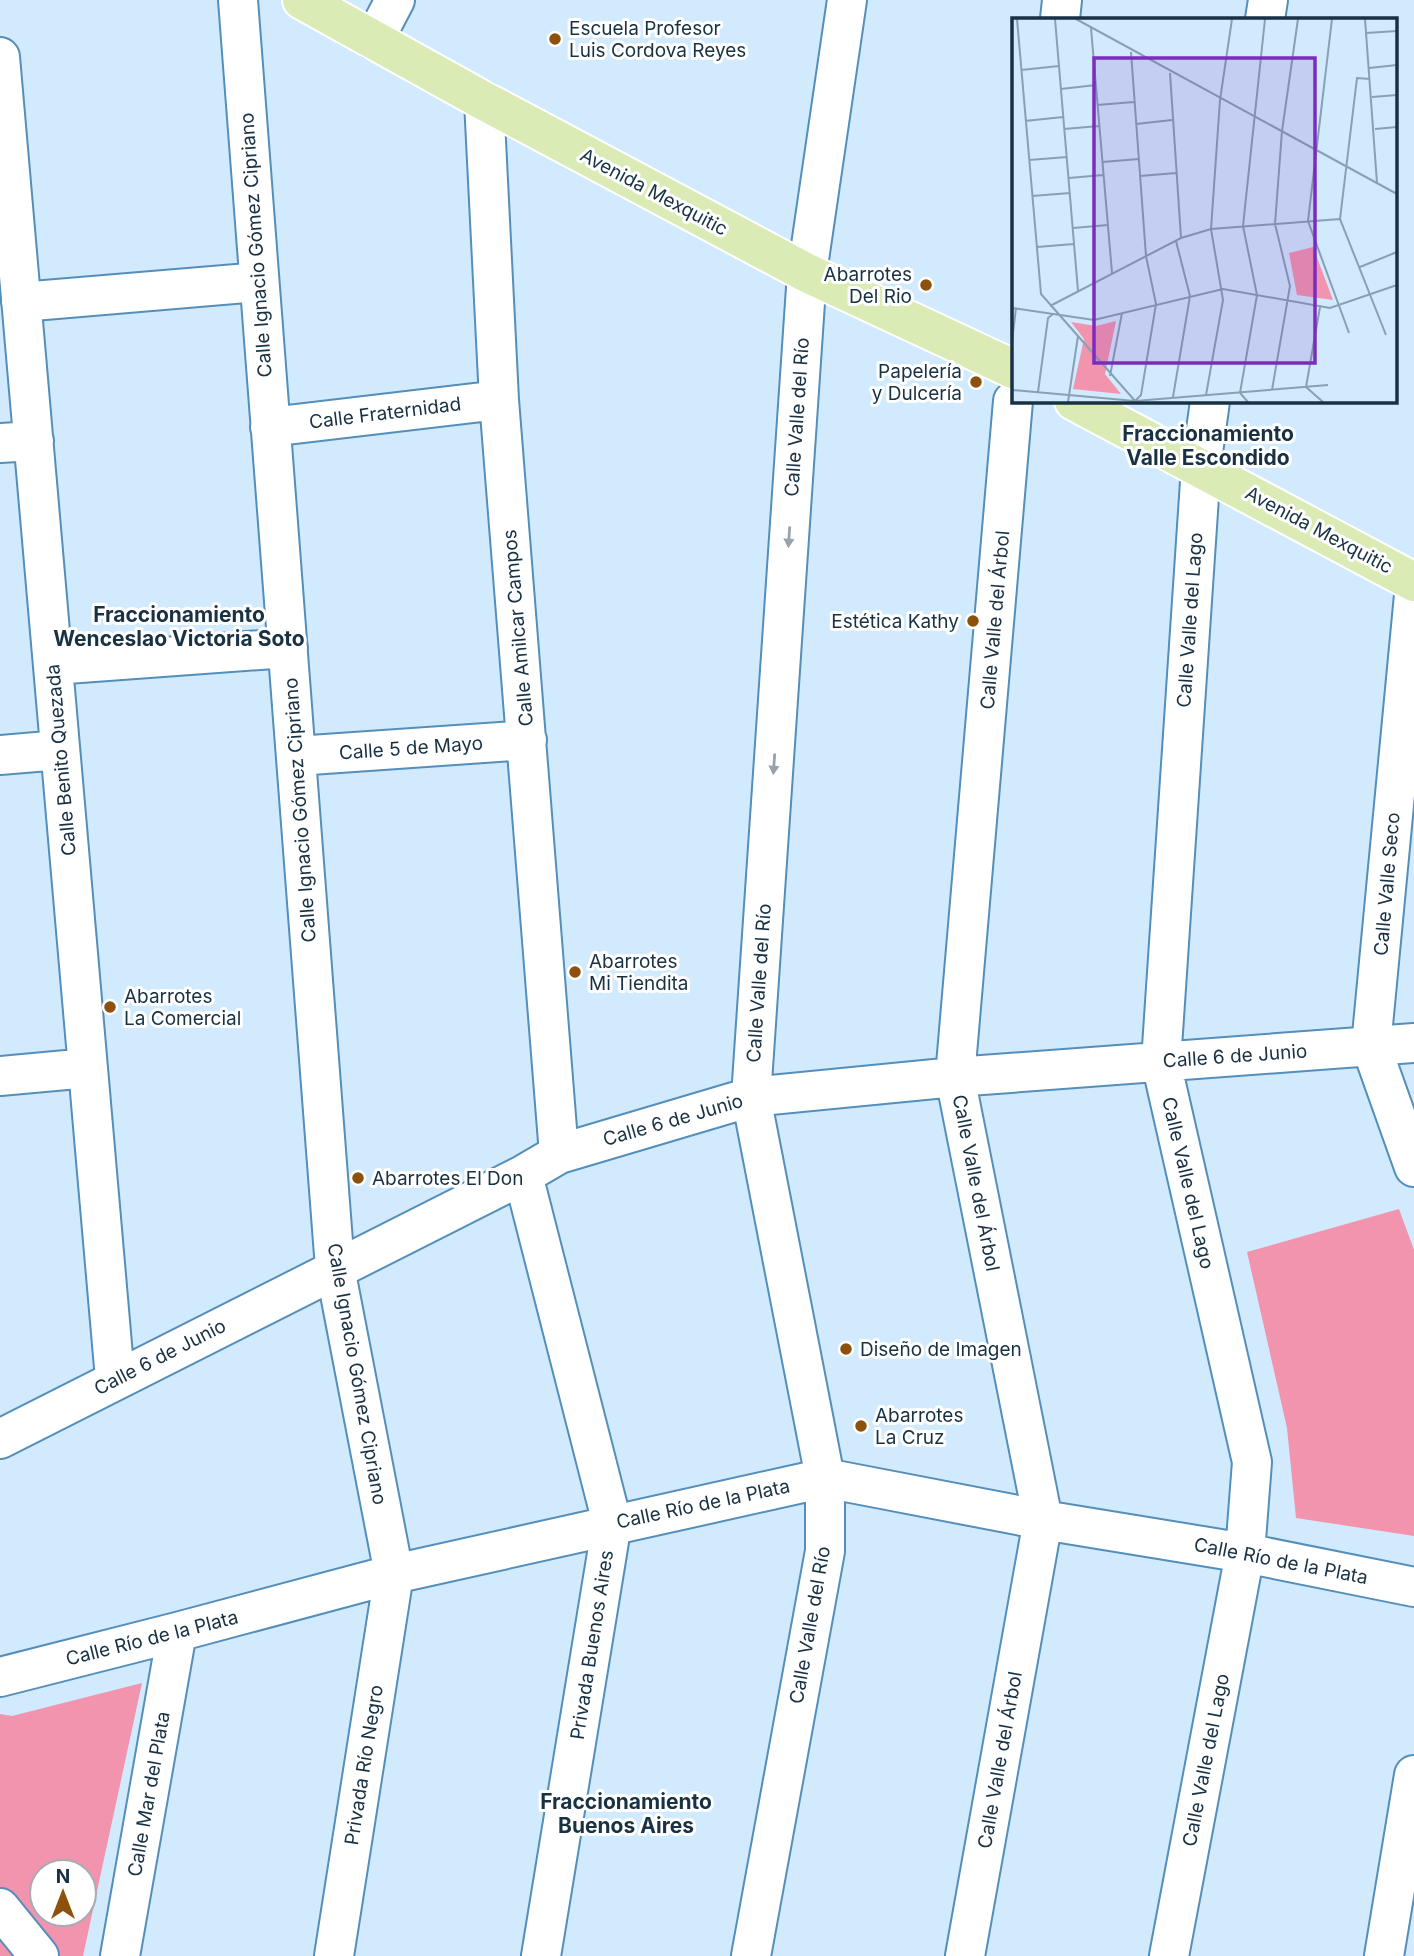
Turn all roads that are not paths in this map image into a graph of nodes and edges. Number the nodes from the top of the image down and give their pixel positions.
1 (238, 0) edge
2 (302, 0) edge
3 (395, 0) edge
4 (847, 0) edge
5 (1062, 0) edge
6 (1268, 0) edge
7 (1060, 18) edge
8 (1265, 18) edge
9 (374, 40) junction
10 (0, 57) edge
11 (484, 101) junction
12 (5, 176) edge
13 (807, 273) junction
14 (259, 282) junction
15 (21, 302) junction
16 (1012, 369) edge
17 (499, 400) junction
18 (1013, 402) edge
19 (1076, 402) edge
20 (1210, 402) edge
21 (270, 427) junction
22 (17, 442) edge
23 (1201, 467) junction
24 (1414, 582) edge
25 (1414, 595) edge
26 (288, 648) junction
27 (53, 665) junction
28 (527, 740) junction
29 (61, 750) junction
30 (0, 755) edge
31 (296, 757) junction
32 (1414, 1043) edge
33 (1371, 1046) junction
34 (1161, 1062) junction
35 (88, 1068) junction
36 (0, 1076) edge
37 (956, 1077) junction
38 (751, 1097) junction
39 (559, 1154) junction
40 (1414, 1167) edge
41 (523, 1175) junction
42 (335, 1268) junction
43 (115, 1379) junction
44 (0, 1438) edge
45 (825, 1478) junction
46 (1043, 1520) junction
47 (612, 1523) junction
48 (1245, 1553) junction
49 (394, 1573) junction
50 (1414, 1587) edge
51 (177, 1632) junction
52 (0, 1676) edge
53 (1414, 1776) edge
54 (0, 1908) edge
55 (38, 1956) edge
56 (120, 1956) edge
57 (334, 1956) edge
58 (541, 1956) edge
59 (751, 1956) edge
60 (965, 1956) edge
61 (1169, 1956) edge
62 (1384, 1956) edge

1 - 14 street, Calle Ignacio Gómez Cipriano
2 - 9 main road, Avenida Mexquitic
3 - 9 street
4 - 13 street, Calle Valle del Río
5 - 7 street
6 - 8 street
9 - 11 main road, Avenida Mexquitic
10 - 12 street, Calle Benito Quezada
11 - 13 main road, Avenida Mexquitic
11 - 17 street, Calle Amilcar Campos
12 - 15 street, Calle Benito Quezada
13 - 16 main road, Avenida Mexquitic
13 -> 38 street, Calle Valle del Río
14 - 15 street
14 - 21 street, Calle Ignacio Gómez Cipriano
15 - 22 street, Calle Benito Quezada
17 - 21 street, Calle Fraternidad
17 - 28 street, Calle Amilcar Campos
18 - 37 street, Calle Valle del Árbol
19 - 23 main road, Avenida Mexquitic
20 - 23 street, Calle Valle del Lago
21 - 26 street, Calle Ignacio Gómez Cipriano
22 - 27 street, Calle Benito Quezada
23 - 24 main road, Avenida Mexquitic
23 - 34 street, Calle Valle del Lago
25 - 33 street, Calle Valle Seco
26 - 27 street
26 - 31 street, Calle Ignacio Gómez Cipriano
27 - 29 street, Calle Benito Quezada
28 - 31 street, Calle 5 de Mayo
28 - 39 street, Calle Amilcar Campos
29 - 30 street
29 - 35 street, Calle Benito Quezada
31 - 42 street, Calle Ignacio Gómez Cipriano
32 - 33 street, Calle 6 de Junio
33 - 34 street, Calle 6 de Junio
33 - 40 street, Calle Valle Seco
34 - 37 street, Calle 6 de Junio
34 - 48 street, Calle Valle del Lago
35 - 36 street
35 - 43 street, Calle Benito Quezada
37 - 38 street, Calle 6 de Junio
37 - 46 street, Calle Valle del Árbol
38 - 39 street, Calle 6 de Junio
38 - 45 street, Calle Valle del Río
39 - 41 street, Calle 6 de Junio
41 - 42 street, Calle 6 de Junio
41 - 47 street, Privada Buenos Aires
42 - 43 street, Calle 6 de Junio
42 - 49 street, Calle Ignacio Gómez Cipriano
43 - 44 street, Calle 6 de Junio
45 - 46 street, Calle Río de la Plata
45 - 47 street, Calle Río de la Plata
45 - 59 street, Calle Valle del Río
46 - 48 street, Calle Río de la Plata
46 - 60 street, Calle Valle del Árbol
47 - 49 street, Calle Río de la Plata
47 - 58 street, Privada Buenos Aires
48 - 50 street, Calle Río de la Plata
48 - 61 street, Calle Valle del Lago
49 - 51 street, Calle Río de la Plata
49 - 57 street, Privada Río Negro
51 - 52 street, Calle Río de la Plata
51 - 56 street, Calle Mar del Plata
53 - 62 street
54 - 55 street

